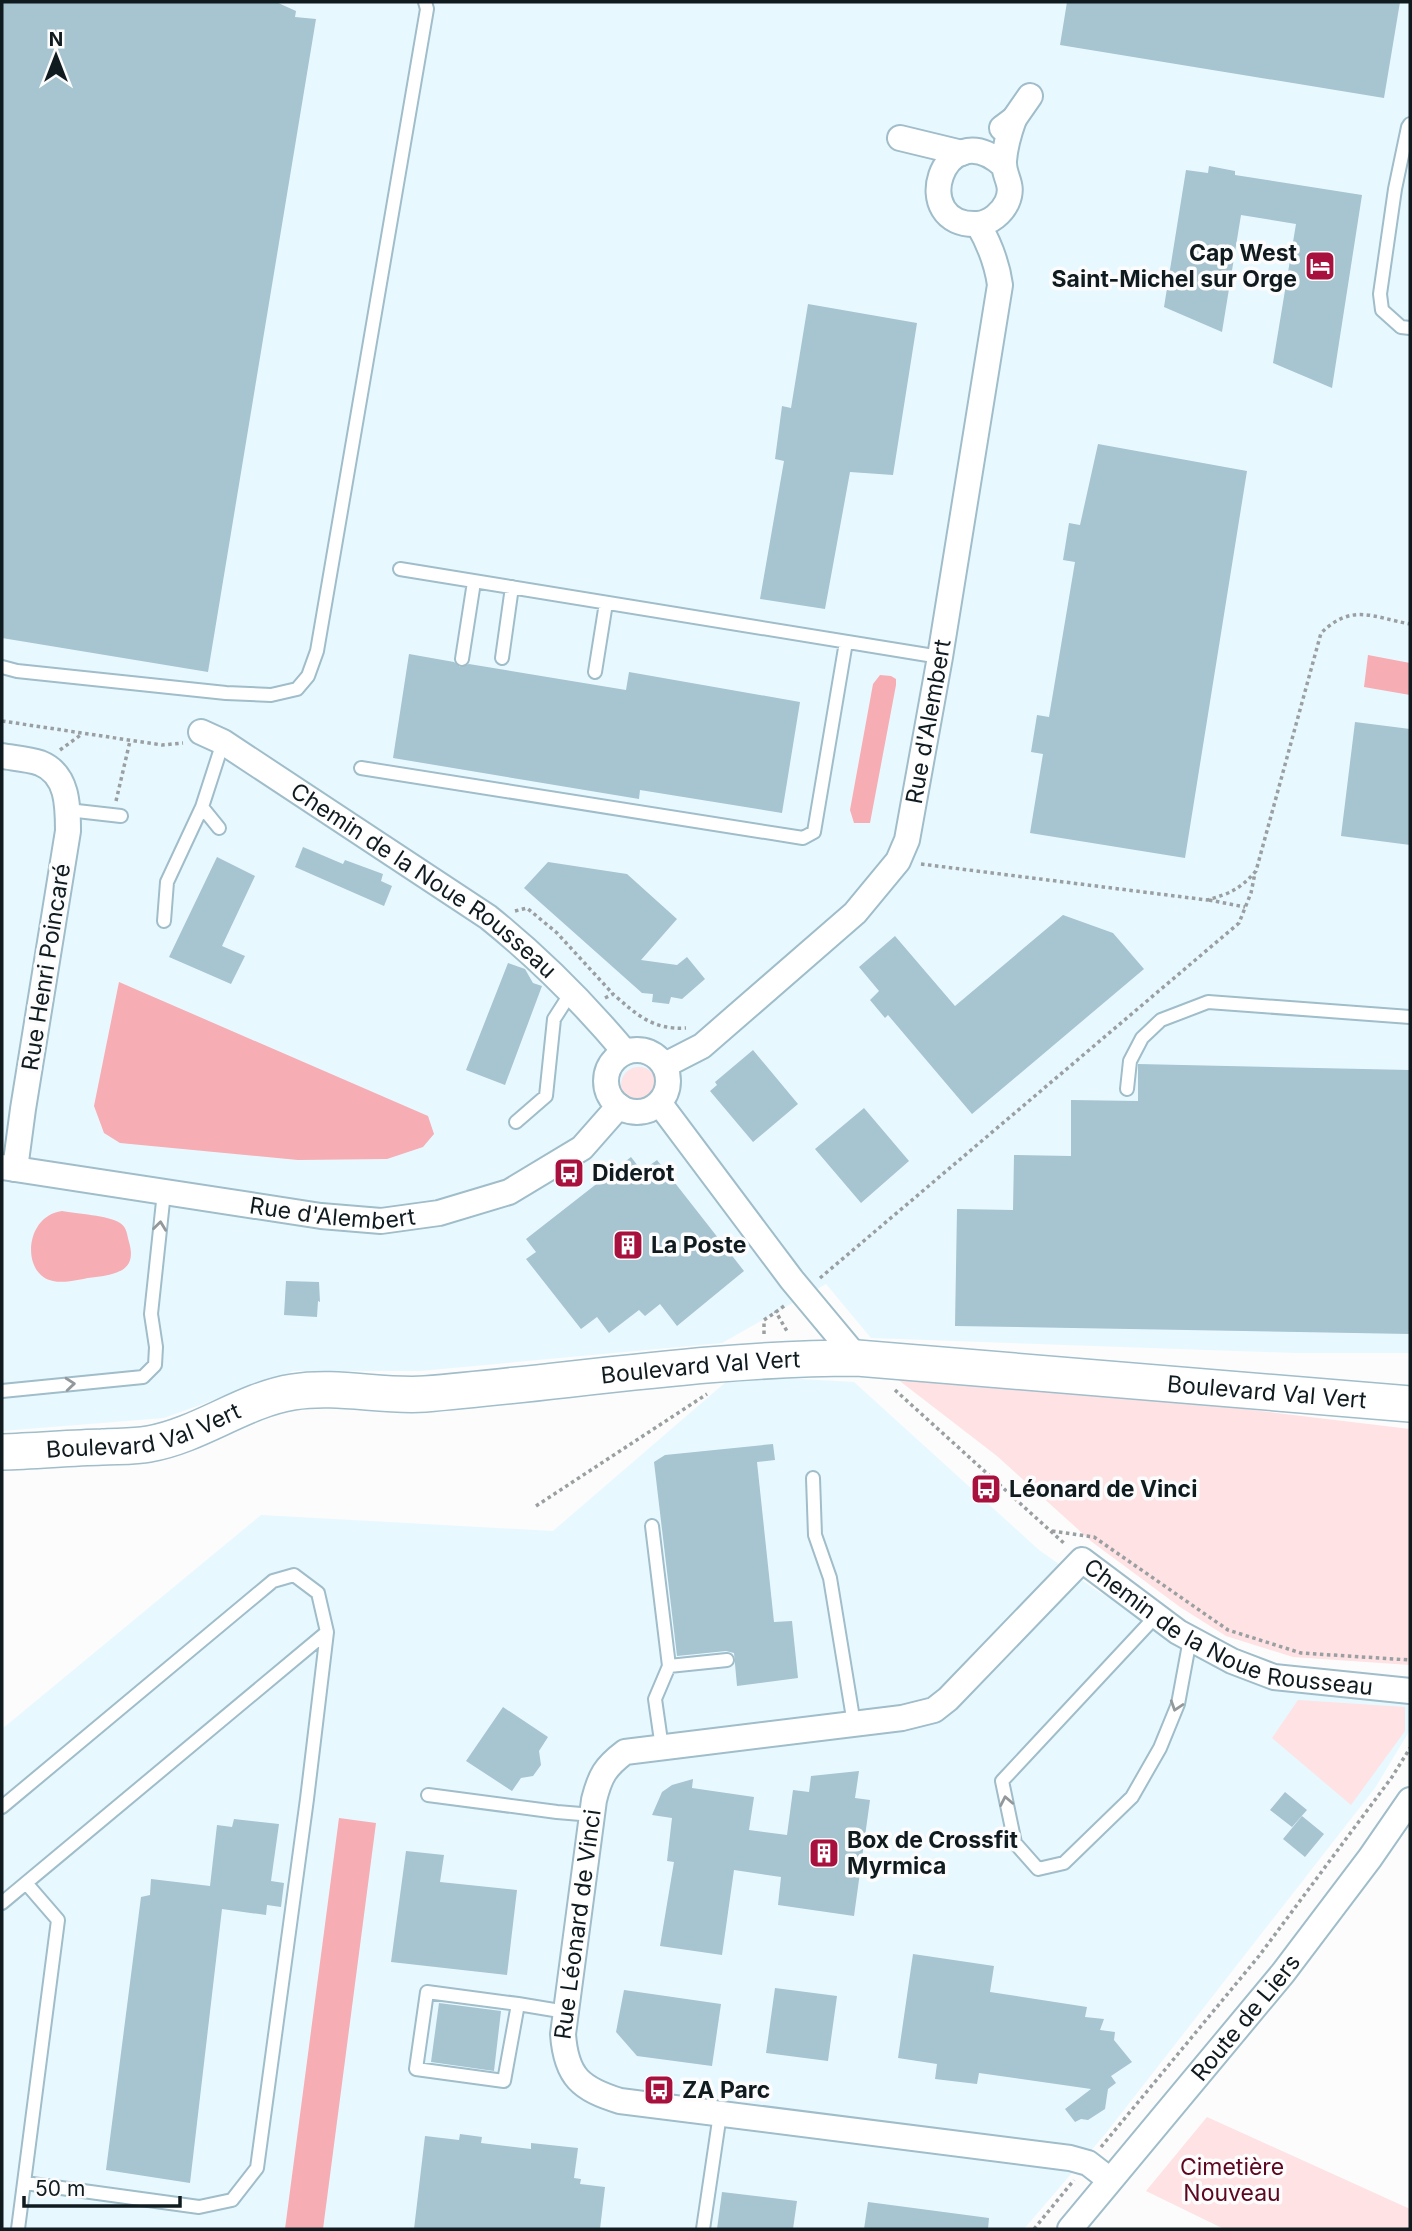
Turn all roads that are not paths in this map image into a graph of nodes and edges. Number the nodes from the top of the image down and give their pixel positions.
1 (425, 2) edge
2 (1030, 96) dead end
3 (1014, 119) junction
4 (1410, 124) edge
5 (968, 152) junction
6 (1003, 165) junction
7 (938, 179) junction
8 (1006, 205) junction
9 (978, 224) junction
10 (998, 271) junction
11 (1410, 328) edge
12 (400, 569) dead end
13 (474, 582) junction
14 (512, 587) junction
15 (606, 603) junction
16 (846, 642) junction
17 (940, 657) junction
18 (461, 659) dead end
19 (502, 659) dead end
20 (2, 667) edge
21 (595, 672) dead end
22 (212, 737) joint
23 (2, 756) edge
24 (361, 768) dead end
25 (202, 807) junction
26 (68, 810) junction
27 (114, 815) road end
28 (219, 828) dead end
29 (164, 921) dead end
30 (580, 999) junction
31 (1410, 1017) edge
32 (625, 1052) junction
33 (665, 1065) junction
34 (1127, 1089) dead end
35 (660, 1104) junction
36 (619, 1106) junction
37 (516, 1122) dead end
38 (9, 1168) edge
39 (164, 1192) junction
40 (856, 1358) junction
41 (2, 1391) edge
42 (1410, 1404) edge
43 (2, 1452) edge
44 (813, 1478) dead end
45 (652, 1526) dead end
46 (1082, 1560) joint
47 (1156, 1616) junction
48 (327, 1632) junction
49 (1190, 1639) junction
50 (727, 1660) dead end
51 (669, 1666) junction
52 (1410, 1691) edge
53 (853, 1724) junction
54 (662, 1748) junction
55 (428, 1795) dead end
56 (1410, 1800) edge
57 (2, 1807) edge
58 (593, 1815) junction
59 (26, 1883) junction
60 (2, 1903) edge
61 (518, 2004) junction
62 (566, 2012) junction
63 (720, 2114) junction
64 (1110, 2180) junction
65 (25, 2183) junction
66 (19, 2229) edge
67 (703, 2229) edge
68 (1070, 2229) edge

1 - 20 lane
2 - 3 street, Rue d'Alembert
3 - 5 street, Rue d'Alembert
3 - 6 street, Rue d'Alembert
4 - 11 lane
5 - 6 street
5 - 7 street, Rue d'Alembert
5 - 7 street
6 - 8 street, Rue d'Alembert
7 - 9 street
8 - 9 street
8 - 10 street, Rue d'Alembert
9 - 10 street, Rue d'Alembert
10 - 17 street, Rue d'Alembert
12 - 13 lane
13 - 14 lane
13 - 18 lane
14 - 15 lane
14 - 19 lane
15 - 16 lane
15 - 21 lane
16 - 17 lane
16 - 24 lane
17 - 33 street, Rue d'Alembert
22 - 25 lane
22 - 30 street, Chemin de la Noue Rousseau
23 - 26 street, Rue Henri Poincaré
25 - 28 lane
25 - 29 lane
26 - 27 lane
26 - 38 street, Rue Henri Poincaré
30 - 32 street, Chemin de la Noue Rousseau
30 - 37 lane
31 - 34 lane
32 - 33 street
32 - 36 street
33 - 35 street
35 - 36 street
35 - 40 street
36 - 39 street, Rue d'Alembert
38 - 39 street, Rue d'Alembert
41 -> 39 lane
40 - 42 street, Boulevard Val Vert
40 - 43 street, Boulevard Val Vert
44 - 53 lane
45 - 51 lane
46 - 47 street, Chemin de la Noue Rousseau
46 - 53 street, Rue Léonard de Vinci
47 - 49 street, Chemin de la Noue Rousseau
49 -> 47 lane
48 - 57 lane
48 - 59 lane
48 - 65 lane
49 - 52 street, Chemin de la Noue Rousseau
50 - 51 lane
51 - 54 lane
53 - 54 street, Rue Léonard de Vinci
54 - 58 street, Rue Léonard de Vinci
55 - 58 lane
56 - 64 street, Route de Liers
58 - 62 street, Rue Léonard de Vinci
59 - 60 lane
59 - 65 lane
61 - 61 lane
61 - 62 lane
62 - 63 street, Rue Léonard de Vinci
63 - 64 street, Rue Léonard de Vinci
63 - 67 lane
64 - 68 street, Route de Liers
65 - 66 lane

